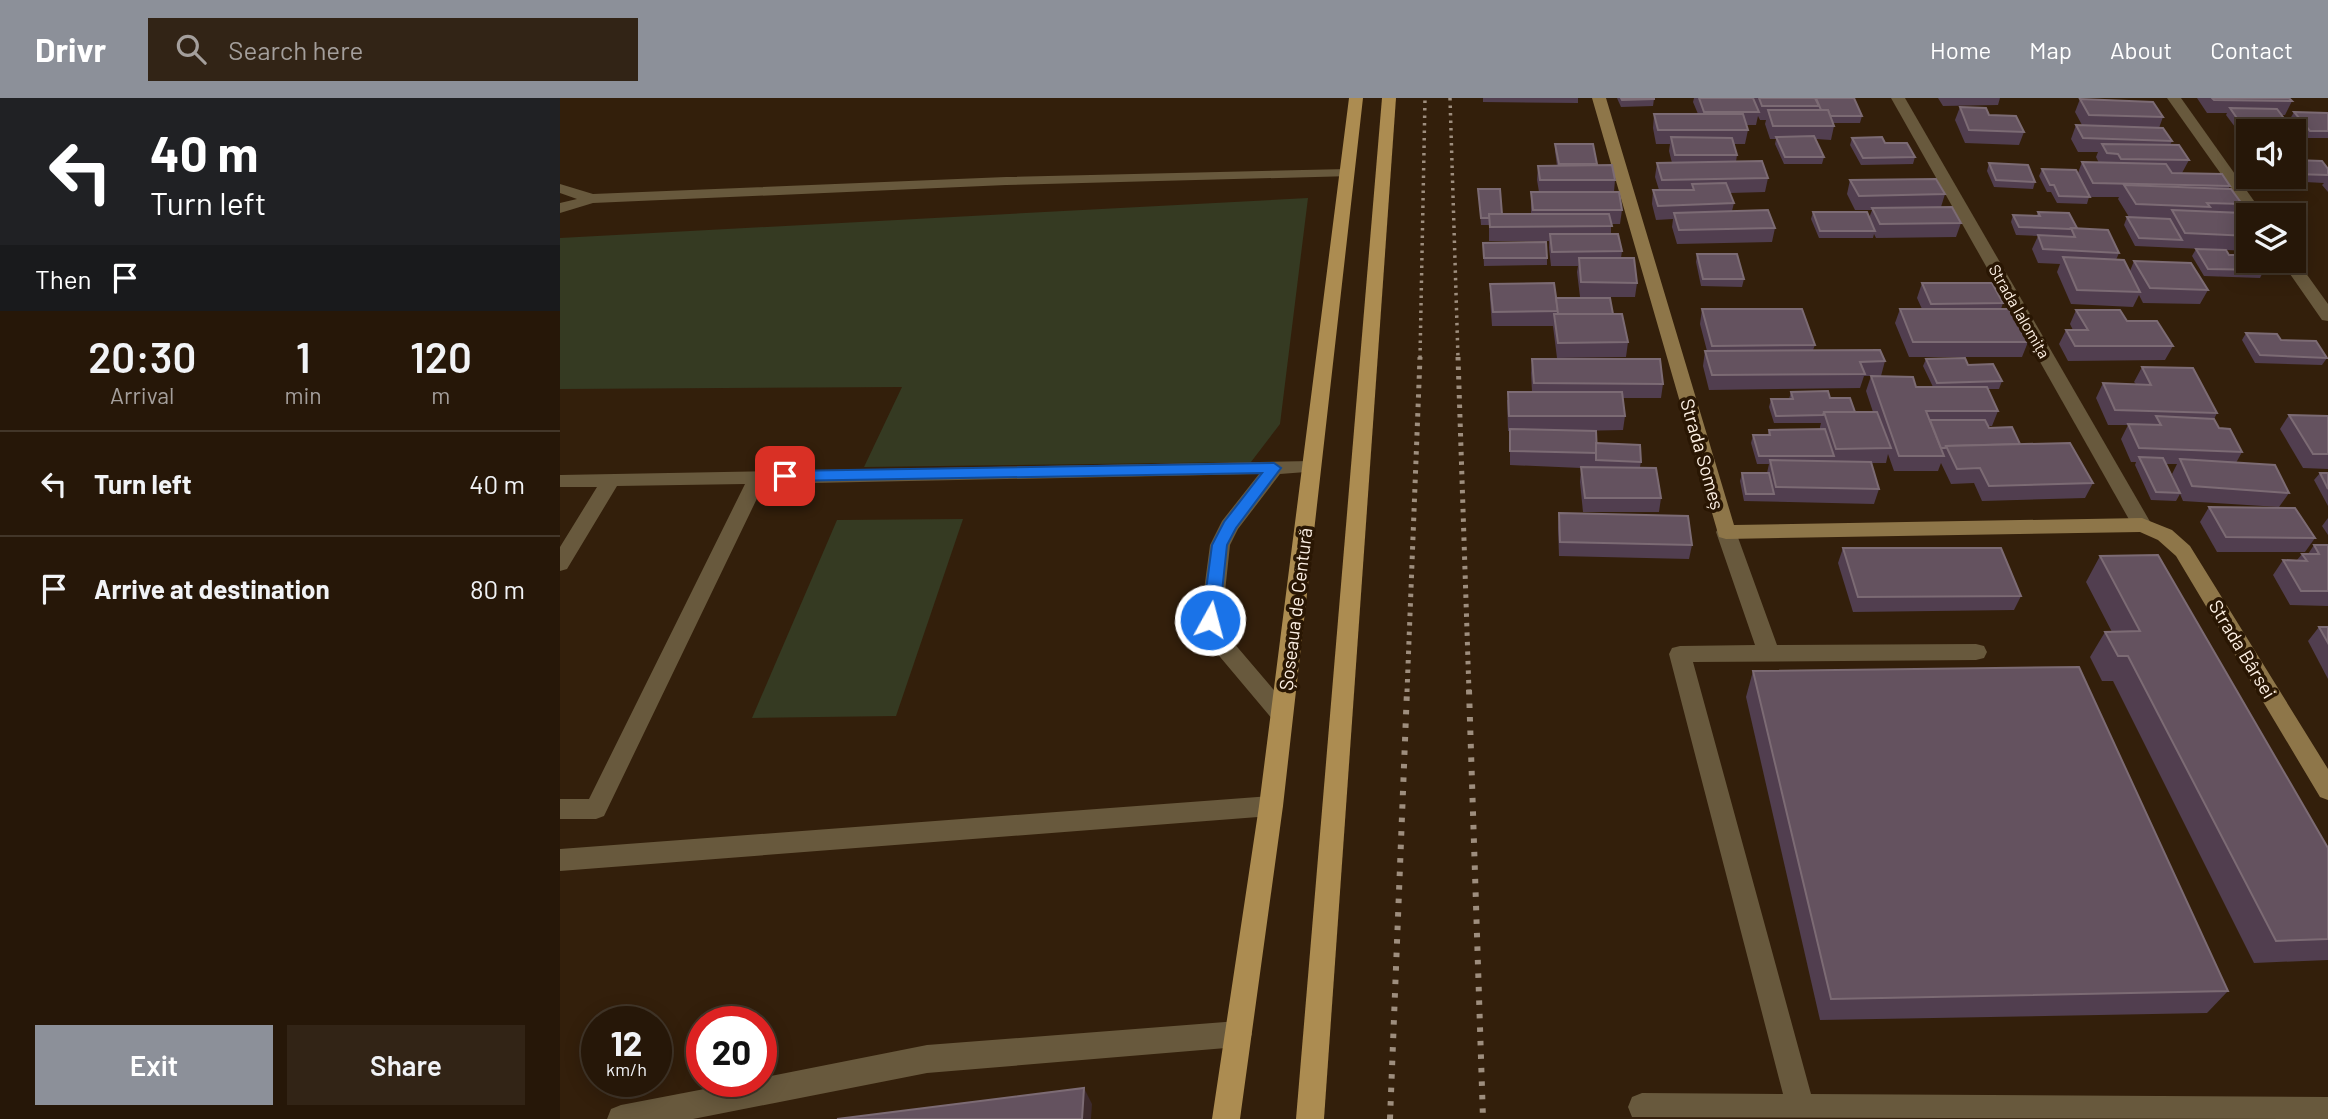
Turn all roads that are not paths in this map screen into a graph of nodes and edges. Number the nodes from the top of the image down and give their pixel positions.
1 (1356, 98) edge
2 (1389, 98) edge
3 (1599, 98) edge
4 (1898, 98) edge
5 (2174, 98) edge
6 (1347, 173) junction
7 (560, 188) edge
8 (592, 199) junction
9 (2248, 203) edge
10 (560, 208) edge
11 (2298, 273) edge
12 (2328, 316) edge
13 (1312, 467) junction
14 (1274, 468) junction
15 (758, 477) junction
16 (611, 480) junction
17 (560, 481) edge
18 (2141, 525) junction
19 (1726, 532) junction
20 (560, 564) edge
21 (1976, 652) dead end
22 (1769, 653) junction
23 (1282, 715) junction
24 (2328, 790) edge
25 (1271, 806) junction
26 (560, 809) edge
27 (560, 860) edge
28 (1238, 1034) junction
29 (1642, 1107) dead end
30 (1801, 1108) junction
31 (2328, 1111) edge
32 (621, 1119) edge
33 (1226, 1119) edge
34 (1310, 1119) edge

1 - 6 main road, Șoseaua de Centură
2 - 34 main road
3 - 19 street, Strada Someș
4 - 18 street, Strada Ialomița
5 - 9 street
6 - 8 street
6 - 13 main road, Șoseaua de Centură
7 - 8 street
8 - 10 street
11 - 12 street
13 - 14 street
13 - 23 main road, Șoseaua de Centură
14 - 15 street
14 - 23 street
15 - 16 street
15 - 26 street
16 - 17 street
16 - 20 street
18 - 19 street, Strada Someș
18 - 24 street, Strada Bârsei
19 - 22 street
21 - 22 street
22 - 30 street
23 - 25 main road, Șoseaua de Centură
25 - 27 street
25 - 28 main road, Șoseaua de Centură
28 - 32 street
28 - 33 main road, Șoseaua de Centură
29 - 30 street
30 - 31 street

